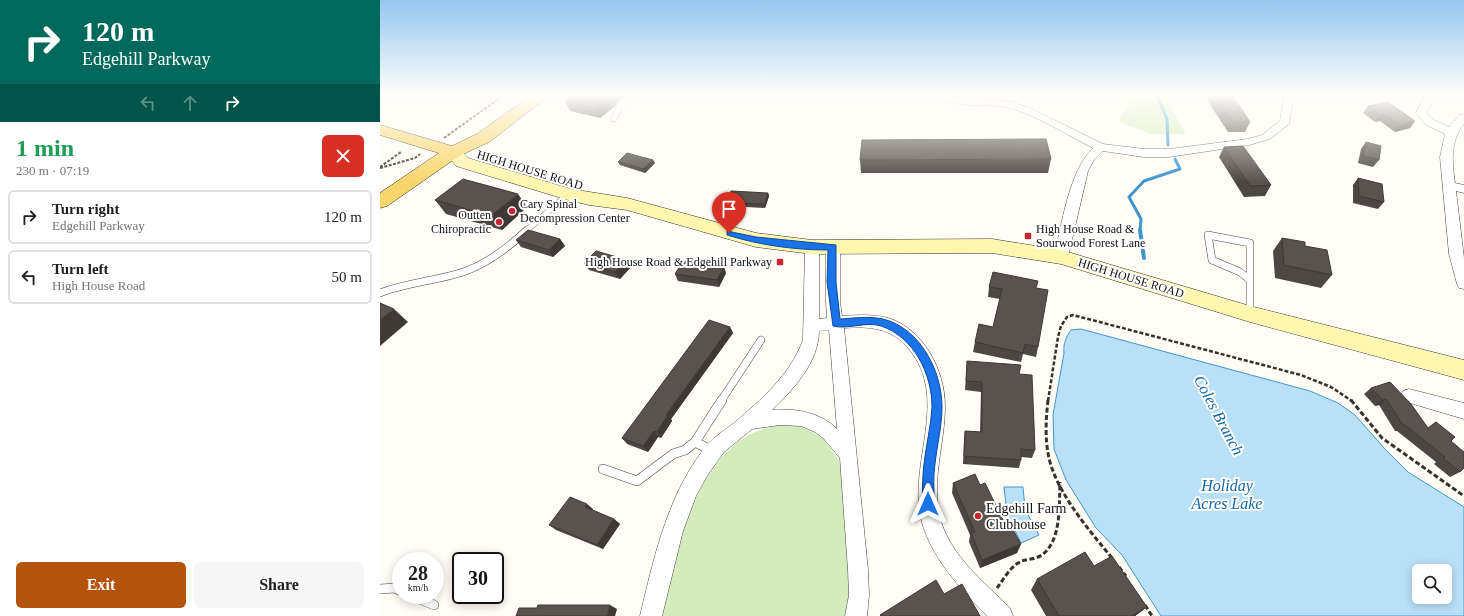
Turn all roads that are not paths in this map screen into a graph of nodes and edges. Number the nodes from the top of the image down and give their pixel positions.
1 (483, 124) edge
2 (503, 124) edge
3 (1052, 124) edge
4 (1283, 124) edge
5 (1434, 124) edge
6 (1458, 124) edge
7 (380, 130) edge
8 (1451, 132) junction
9 (451, 143) junction
10 (1100, 147) junction
11 (1449, 186) junction
12 (1464, 190) edge
13 (568, 194) junction
14 (380, 202) edge
15 (627, 204) junction
16 (812, 247) junction
17 (833, 247) junction
18 (1062, 257) junction
19 (1250, 280) junction
20 (1464, 284) edge
21 (380, 293) edge
22 (1250, 314) junction
23 (836, 323) junction
24 (811, 326) junction
25 (761, 340) dead end
26 (1464, 370) edge
27 (1410, 396) dead end
28 (1464, 411) edge
29 (747, 422) junction
30 (695, 442) junction
31 (714, 451) junction
32 (848, 455) junction
33 (604, 469) dead end
34 (392, 588) edge
35 (380, 589) edge
36 (650, 616) edge
37 (856, 616) edge
38 (1002, 616) edge

1 - 9 main road
2 - 9 main road
3 - 10 street
4 - 10 street
5 - 8 street
6 - 8 street
7 - 9 main road, HIGH HOUSE ROAD
8 - 11 street
9 - 13 main road, HIGH HOUSE ROAD
9 - 14 main road
9 - 15 main road, HIGH HOUSE ROAD
10 - 18 street
11 - 12 street
11 - 20 street
13 - 15 main road, HIGH HOUSE ROAD
13 - 21 lane
15 - 16 main road, HIGH HOUSE ROAD
16 - 17 main road, HIGH HOUSE ROAD
16 - 24 street
17 - 18 main road, HIGH HOUSE ROAD
17 - 23 street
18 - 22 main road, HIGH HOUSE ROAD
19 - 19 lane
19 - 22 lane
22 - 26 main road, HIGH HOUSE ROAD
23 - 24 street
23 - 32 street
23 - 38 street
24 - 29 street
25 - 30 lane
27 - 28 street
29 - 31 street
29 - 32 street
30 - 31 lane
30 - 33 lane
31 - 36 street
32 - 37 street
34 - 35 lane

